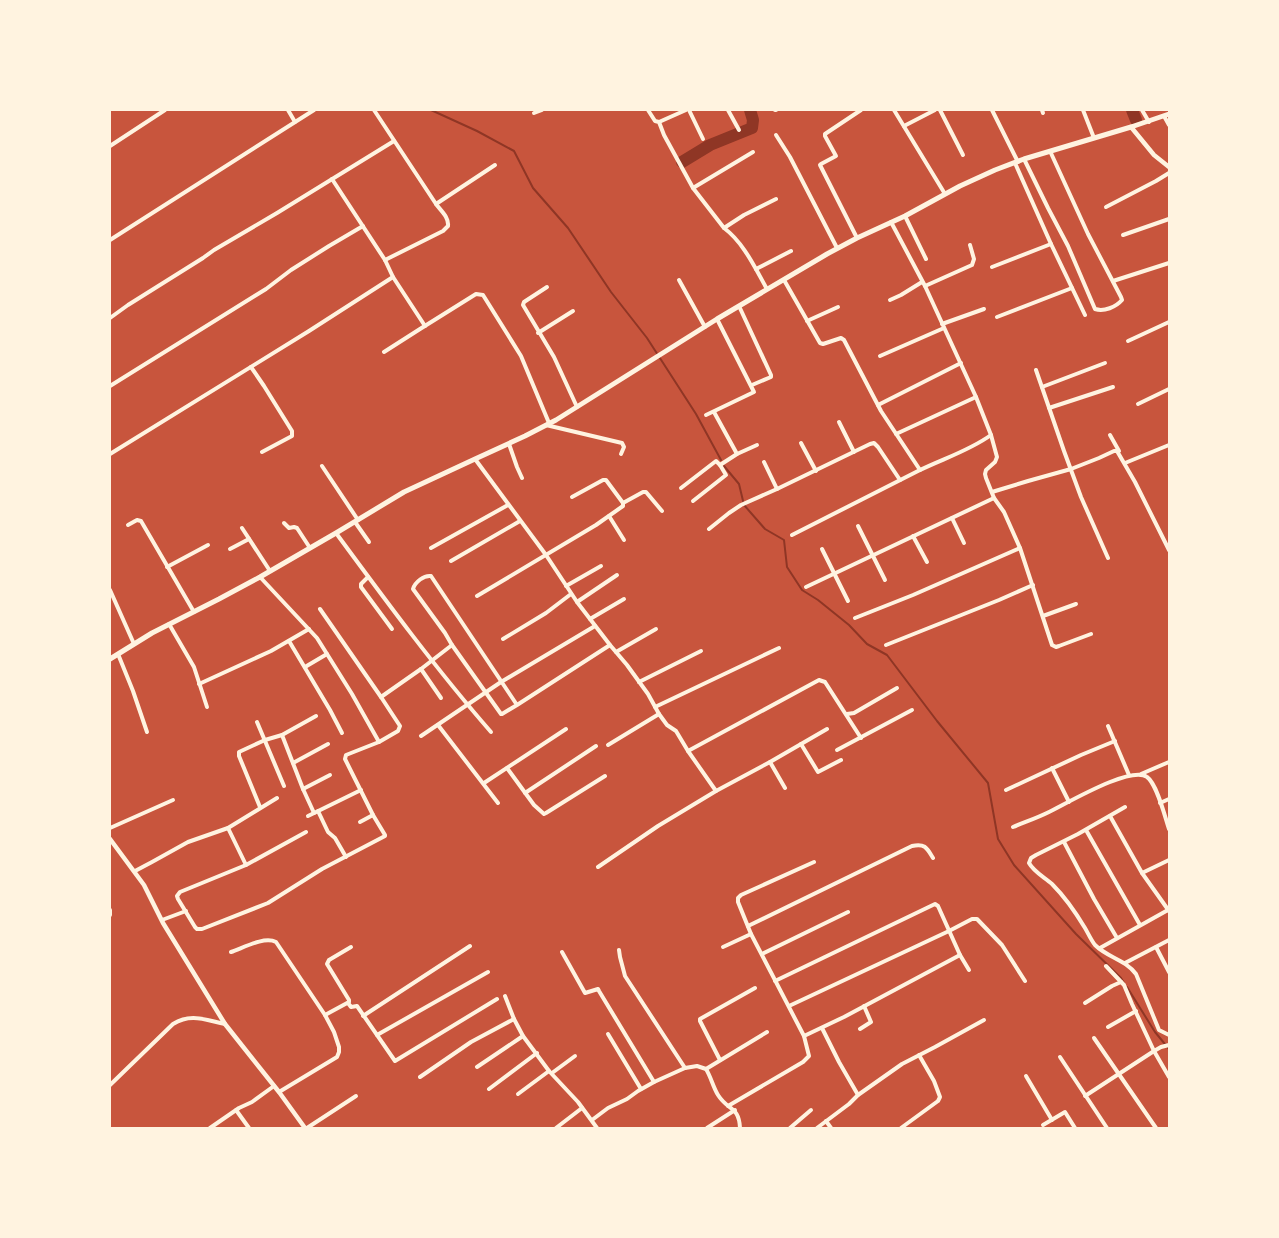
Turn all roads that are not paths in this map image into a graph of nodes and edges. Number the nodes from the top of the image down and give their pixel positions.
1 (164, 110) edge
2 (288, 110) edge
3 (314, 110) edge
4 (374, 110) edge
5 (542, 110) edge
6 (648, 110) edge
7 (688, 110) edge
8 (728, 110) edge
9 (861, 110) edge
10 (894, 110) edge
11 (935, 110) edge
12 (940, 110) edge
13 (992, 110) edge
14 (1083, 110) edge
15 (1142, 110) edge
16 (534, 113) dead end
17 (1167, 115) edge
18 (295, 122) junction
19 (659, 122) junction
20 (1149, 122) junction
21 (1169, 125) edge
22 (904, 126) junction
23 (1131, 127) junction
24 (739, 130) dead end
25 (776, 135) dead end
26 (1094, 138) junction
27 (703, 139) dead end
28 (394, 141) junction
29 (110, 146) edge
30 (1050, 151) junction
31 (753, 152) dead end
32 (963, 155) dead end
33 (1024, 159) junction
34 (1016, 162) junction
35 (495, 165) dead end
36 (1169, 167) edge
37 (1169, 173) edge
38 (332, 179) junction
39 (693, 188) junction
40 (945, 194) junction
41 (776, 199) dead end
42 (436, 204) junction
43 (1106, 207) dead end
44 (905, 216) junction
45 (1169, 219) edge
46 (891, 222) junction
47 (363, 226) junction
48 (724, 228) junction
49 (1122, 235) dead end
50 (857, 238) junction
51 (110, 240) edge
52 (1051, 244) junction
53 (970, 245) dead end
54 (837, 248) junction
55 (791, 251) dead end
56 (926, 259) dead end
57 (386, 260) junction
58 (1169, 264) edge
59 (992, 267) dead end
60 (756, 270) junction
61 (393, 277) junction
62 (679, 280) dead end
63 (784, 280) junction
64 (1113, 281) junction
65 (924, 284) junction
66 (547, 287) dead end
67 (1072, 288) junction
68 (767, 289) junction
69 (890, 300) dead end
70 (739, 306) junction
71 (838, 307) dead end
72 (984, 309) dead end
73 (573, 311) dead end
74 (1085, 315) dead end
75 (997, 316) dead end
76 (110, 318) edge
77 (717, 319) junction
78 (807, 321) junction
79 (1169, 322) edge
80 (426, 326) junction
81 (943, 326) junction
82 (705, 327) junction
83 (538, 333) junction
84 (1128, 341) dead end
85 (384, 352) dead end
86 (880, 356) dead end
87 (1105, 363) dead end
88 (961, 364) junction
89 (251, 367) junction
90 (1036, 370) dead end
91 (752, 385) junction
92 (110, 386) edge
93 (1113, 387) dead end
94 (1042, 388) junction
95 (1169, 389) edge
96 (976, 397) junction
97 (1138, 404) dead end
98 (878, 405) junction
99 (577, 407) junction
100 (1049, 408) junction
101 (714, 412) junction
102 (706, 416) dead end
103 (839, 422) dead end
104 (548, 424) junction
105 (896, 434) junction
106 (991, 435) junction
107 (1110, 435) dead end
108 (801, 443) dead end
109 (509, 444) junction
110 (757, 445) dead end
111 (1169, 445) edge
112 (1119, 451) junction
113 (262, 452) dead end
114 (854, 452) junction
115 (110, 454) edge
116 (621, 454) dead end
117 (737, 454) junction
118 (475, 459) junction
119 (764, 462) dead end
120 (1125, 463) junction
121 (720, 465) junction
122 (322, 466) dead end
123 (1071, 469) junction
124 (920, 470) junction
125 (816, 471) junction
126 (522, 478) dead end
127 (900, 480) junction
128 (681, 488) dead end
129 (777, 489) junction
130 (992, 492) junction
131 (572, 497) dead end
132 (994, 498) junction
133 (693, 501) dead end
134 (623, 503) junction
135 (508, 505) junction
136 (662, 511) dead end
137 (609, 516) junction
138 (952, 518) junction
139 (357, 521) junction
140 (520, 521) junction
141 (284, 523) dead end
142 (128, 525) dead end
143 (858, 526) dead end
144 (242, 528) dead end
145 (709, 529) dead end
146 (336, 533) junction
147 (792, 535) dead end
148 (913, 536) junction
149 (249, 538) junction
150 (624, 540) dead end
151 (369, 542) dead end
152 (964, 543) dead end
153 (208, 545) dead end
154 (310, 548) junction
155 (431, 548) dead end
156 (1020, 548) junction
157 (822, 549) dead end
158 (230, 550) dead end
159 (1169, 550) edge
160 (546, 555) junction
161 (873, 556) junction
162 (1108, 558) dead end
163 (451, 561) dead end
164 (927, 562) dead end
165 (601, 566) dead end
166 (167, 567) junction
167 (270, 571) junction
168 (834, 574) junction
169 (618, 575) dead end
170 (260, 576) junction
171 (368, 577) junction
172 (885, 580) dead end
173 (566, 586) junction
174 (1033, 586) junction
175 (806, 587) dead end
176 (110, 590) edge
177 (571, 594) junction
178 (477, 596) dead end
179 (624, 599) dead end
180 (848, 601) dead end
181 (577, 602) junction
182 (1076, 604) dead end
183 (320, 608) dead end
184 (194, 612) junction
185 (1042, 616) junction
186 (855, 618) dead end
187 (590, 619) junction
188 (169, 624) junction
189 (595, 626) junction
190 (309, 629) junction
191 (392, 629) dead end
192 (656, 629) dead end
193 (1091, 634) dead end
194 (503, 639) dead end
195 (289, 641) junction
196 (134, 644) junction
197 (452, 646) junction
198 (610, 646) junction
199 (886, 646) dead end
200 (779, 648) dead end
201 (700, 651) dead end
202 (616, 652) junction
203 (118, 654) junction
204 (327, 654) junction
205 (110, 659) edge
206 (432, 660) junction
207 (305, 667) junction
208 (421, 669) junction
209 (501, 682) junction
210 (639, 682) junction
211 (200, 684) junction
212 (897, 688) dead end
213 (485, 693) junction
214 (381, 697) junction
215 (441, 698) dead end
216 (517, 705) junction
217 (468, 706) junction
218 (207, 707) dead end
219 (655, 707) junction
220 (912, 710) dead end
221 (659, 714) junction
222 (847, 714) junction
223 (316, 716) dead end
224 (257, 722) dead end
225 (438, 724) junction
226 (1108, 726) dead end
227 (566, 729) dead end
228 (827, 729) dead end
229 (147, 732) dead end
230 (491, 732) dead end
231 (342, 733) dead end
232 (282, 735) junction
233 (421, 736) dead end
234 (861, 738) junction
235 (265, 740) junction
236 (1115, 741) junction
237 (379, 742) junction
238 (328, 744) dead end
239 (801, 744) junction
240 (608, 745) dead end
241 (596, 746) dead end
242 (837, 750) dead end
243 (688, 752) junction
244 (841, 760) dead end
245 (770, 762) junction
246 (1169, 762) edge
247 (293, 763) junction
248 (508, 768) junction
249 (1052, 768) junction
250 (330, 774) dead end
251 (1141, 774) junction
252 (1129, 775) junction
253 (605, 776) dead end
254 (484, 783) junction
255 (284, 786) dead end
256 (785, 788) dead end
257 (303, 789) junction
258 (361, 790) junction
259 (1006, 790) dead end
260 (716, 791) junction
261 (525, 793) junction
262 (277, 798) dead end
263 (1169, 799) edge
264 (173, 800) dead end
265 (1068, 802) junction
266 (498, 803) dead end
267 (1160, 803) junction
268 (260, 807) junction
269 (1125, 807) dead end
270 (316, 812) junction
271 (373, 815) junction
272 (308, 816) dead end
273 (1110, 816) junction
274 (360, 822) dead end
275 (1014, 827) dead end
276 (110, 828) edge
277 (228, 828) junction
278 (1169, 829) edge
279 (1086, 830) junction
280 (306, 832) dead end
281 (110, 839) edge
282 (1064, 842) junction
283 (346, 857) junction
284 (933, 858) dead end
285 (1169, 860) edge
286 (814, 862) dead end
287 (246, 865) junction
288 (598, 867) dead end
289 (135, 871) junction
290 (1142, 873) junction
291 (110, 910) edge
292 (1168, 910) edge
293 (186, 911) junction
294 (848, 912) dead end
295 (110, 915) edge
296 (162, 920) junction
297 (748, 926) junction
298 (1140, 926) junction
299 (949, 931) junction
300 (752, 934) junction
301 (1117, 938) junction
302 (1169, 940) edge
303 (470, 946) dead end
304 (351, 947) dead end
305 (723, 947) dead end
306 (1156, 947) junction
307 (1100, 948) junction
308 (619, 950) dead end
309 (231, 952) dead end
310 (562, 952) dead end
311 (762, 954) junction
312 (960, 955) junction
313 (1125, 963) junction
314 (1106, 966) dead end
315 (969, 970) dead end
316 (488, 972) dead end
317 (1169, 972) edge
318 (775, 981) junction
319 (1025, 982) dead end
320 (1122, 982) junction
321 (755, 988) dead end
322 (506, 996) dead end
323 (497, 999) dead end
324 (348, 1003) junction
325 (1085, 1003) dead end
326 (789, 1006) junction
327 (864, 1006) junction
328 (1136, 1011) junction
329 (325, 1015) junction
330 (363, 1016) junction
331 (514, 1020) junction
332 (984, 1020) dead end
333 (225, 1024) junction
334 (1108, 1027) dead end
335 (822, 1028) junction
336 (860, 1029) dead end
337 (767, 1032) dead end
338 (608, 1034) dead end
339 (377, 1035) junction
340 (1169, 1035) edge
341 (523, 1036) junction
342 (804, 1036) junction
343 (1094, 1038) dead end
344 (1169, 1045) edge
345 (1154, 1051) junction
346 (537, 1053) junction
347 (919, 1055) junction
348 (575, 1056) dead end
349 (1060, 1057) dead end
350 (720, 1060) junction
351 (477, 1067) dead end
352 (685, 1068) junction
353 (706, 1069) junction
354 (550, 1072) junction
355 (1118, 1073) junction
356 (1026, 1076) dead end
357 (420, 1077) dead end
358 (1169, 1077) edge
359 (654, 1082) junction
360 (110, 1085) edge
361 (274, 1086) junction
362 (489, 1088) dead end
363 (641, 1089) junction
364 (279, 1092) junction
365 (518, 1094) dead end
366 (858, 1095) junction
367 (356, 1096) dead end
368 (1085, 1096) junction
369 (728, 1106) junction
370 (582, 1108) junction
371 (236, 1110) junction
372 (735, 1110) junction
373 (811, 1110) dead end
374 (592, 1120) junction
375 (1052, 1120) junction
376 (826, 1121) junction
377 (1043, 1126) dead end
378 (1106, 1126) edge
379 (212, 1127) edge
380 (249, 1128) edge
381 (306, 1128) edge
382 (556, 1128) edge
383 (598, 1128) edge
384 (707, 1128) edge
385 (740, 1128) edge
386 (790, 1128) edge
387 (817, 1128) edge
388 (831, 1128) edge
389 (901, 1128) edge
390 (1075, 1128) edge
391 (1099, 1128) edge
392 (1156, 1128) edge

1 - 29 street
2 - 18 street
3 - 18 street
4 - 28 street
5 - 16 street
6 - 19 street
7 - 19 street
7 - 27 street
8 - 24 street
9 - 50 street
10 - 22 street
11 - 22 street
12 - 32 street
13 - 34 street
14 - 26 street
15 - 20 street
17 - 20 main road
17 - 21 street
18 - 51 street
19 - 39 street
20 - 23 main road
22 - 40 street
23 - 26 main road
23 - 36 street
25 - 54 street
26 - 30 main road
28 - 38 street
28 - 42 street
30 - 33 main road
30 - 64 street
31 - 39 street
33 - 34 main road
33 - 64 street
34 - 40 main road
34 - 52 street
35 - 42 street
37 - 43 street
38 - 47 street
38 - 76 street
39 - 48 street
40 - 44 main road
41 - 48 street
42 - 57 street
44 - 46 main road
44 - 56 street
45 - 49 street
46 - 50 main road
46 - 65 street
47 - 57 street
47 - 92 street
48 - 60 street
50 - 54 main road
52 - 59 street
52 - 67 street
53 - 65 street
54 - 63 main road
55 - 60 street
57 - 61 street
58 - 64 street
60 - 68 street
61 - 80 street
61 - 89 street
62 - 82 street
63 - 68 main road
63 - 78 street
65 - 69 street
65 - 81 street
66 - 83 street
67 - 74 street
67 - 75 street
68 - 70 main road
70 - 77 main road
70 - 91 street
71 - 78 street
72 - 81 street
73 - 83 street
77 - 82 main road
77 - 91 street
78 - 98 street
79 - 84 street
80 - 85 street
80 - 104 street
81 - 86 street
81 - 88 street
82 - 99 main road
83 - 99 street
87 - 94 street
88 - 96 street
88 - 98 street
89 - 113 street
89 - 115 street
90 - 94 street
91 - 101 street
93 - 100 street
94 - 100 street
95 - 97 street
96 - 105 street
96 - 106 street
98 - 105 street
99 - 104 main road
100 - 123 street
101 - 102 street
101 - 117 street
103 - 114 street
104 - 109 main road
104 - 116 street
105 - 124 street
106 - 124 street
106 - 130 street
107 - 112 street
108 - 125 street
109 - 118 main road
109 - 126 street
110 - 117 street
111 - 120 street
112 - 120 street
112 - 123 street
114 - 125 street
114 - 127 street
117 - 121 street
118 - 135 street
118 - 139 main road
119 - 129 street
120 - 159 street
121 - 128 street
121 - 133 street
122 - 139 street
123 - 130 street
123 - 162 street
124 - 127 street
125 - 129 street
127 - 147 street
129 - 145 street
130 - 132 street
131 - 134 street
132 - 138 street
132 - 156 street
134 - 136 street
134 - 137 street
135 - 140 street
135 - 155 street
137 - 150 street
137 - 160 street
138 - 148 street
138 - 152 street
139 - 146 main road
139 - 151 street
140 - 160 street
140 - 163 street
141 - 154 street
142 - 166 street
143 - 161 street
144 - 149 street
146 - 154 main road
146 - 171 street
148 - 161 street
148 - 164 street
149 - 158 street
149 - 167 street
153 - 166 street
154 - 167 main road
156 - 174 street
156 - 186 street
157 - 168 street
160 - 173 street
160 - 178 street
161 - 168 street
161 - 172 street
165 - 173 street
166 - 184 street
167 - 170 main road
168 - 175 street
168 - 180 street
169 - 181 street
170 - 184 main road
170 - 190 street
171 - 191 street
171 - 206 street
173 - 177 street
174 - 185 street
174 - 199 street
176 - 196 street
177 - 181 street
177 - 194 street
179 - 187 street
181 - 187 street
182 - 185 street
183 - 214 street
184 - 188 main road
185 - 193 street
187 - 189 street
188 - 196 main road
188 - 211 street
189 - 198 street
189 - 209 street
190 - 195 street
190 - 204 street
192 - 202 street
195 - 207 street
195 - 211 street
196 - 203 main road
197 - 206 street
197 - 209 street
197 - 213 street
198 - 202 street
198 - 216 street
200 - 219 street
201 - 210 street
202 - 210 street
203 - 205 main road
203 - 229 street
204 - 207 street
204 - 237 street
206 - 208 street
206 - 217 street
207 - 231 street
208 - 214 street
208 - 215 street
209 - 213 street
209 - 216 street
210 - 219 street
211 - 218 street
212 - 222 street
213 - 216 street
213 - 217 street
214 - 237 street
217 - 225 street
217 - 230 street
219 - 221 street
220 - 234 street
221 - 240 street
221 - 243 street
222 - 234 street
222 - 243 street
223 - 232 street
224 - 235 street
225 - 233 street
225 - 254 street
226 - 236 street
227 - 248 street
228 - 239 street
232 - 235 street
232 - 247 street
234 - 242 street
235 - 255 street
235 - 268 street
236 - 249 street
236 - 252 street
237 - 258 street
238 - 247 street
239 - 244 street
239 - 245 street
241 - 261 street
243 - 260 street
245 - 256 street
245 - 260 street
246 - 251 street
247 - 257 street
248 - 254 street
248 - 261 street
249 - 259 street
249 - 265 street
250 - 257 street
251 - 252 street
251 - 267 street
252 - 265 street
253 - 261 street
254 - 266 street
257 - 270 street
258 - 270 street
258 - 271 street
260 - 288 street
262 - 268 street
263 - 267 street
264 - 276 street
265 - 275 street
267 - 278 street
268 - 277 street
269 - 273 street
270 - 272 street
270 - 283 street
271 - 274 street
271 - 283 street
273 - 279 street
273 - 290 street
277 - 287 street
277 - 289 street
279 - 282 street
279 - 298 street
280 - 287 street
281 - 289 street
282 - 301 street
282 - 307 street
283 - 293 street
284 - 297 street
285 - 290 street
286 - 297 street
287 - 293 street
289 - 296 street
290 - 292 street
291 - 295 street
292 - 298 street
293 - 296 street
294 - 311 street
296 - 333 street
297 - 300 street
298 - 301 street
299 - 312 street
299 - 318 street
299 - 319 street
299 - 326 street
300 - 305 street
300 - 311 street
301 - 307 street
302 - 306 street
303 - 330 street
304 - 324 street
306 - 313 street
306 - 317 street
307 - 313 street
308 - 352 street
309 - 329 street
310 - 359 street
311 - 318 street
312 - 315 street
312 - 327 street
313 - 340 street
314 - 320 street
316 - 339 street
318 - 326 street
320 - 325 street
320 - 328 street
321 - 350 street
322 - 331 street
323 - 339 street
324 - 329 street
324 - 330 street
326 - 342 street
327 - 335 street
327 - 336 street
328 - 334 street
328 - 345 street
329 - 364 street
330 - 339 street
331 - 341 street
331 - 357 street
332 - 347 street
333 - 360 street
333 - 361 street
335 - 342 street
335 - 366 street
337 - 350 street
338 - 363 street
341 - 346 street
341 - 351 street
342 - 369 street
343 - 355 street
344 - 345 street
345 - 355 street
345 - 358 street
346 - 354 street
346 - 362 street
347 - 366 street
347 - 389 street
348 - 354 street
349 - 368 street
350 - 353 street
352 - 353 street
352 - 359 street
353 - 369 street
354 - 365 street
354 - 370 street
355 - 368 street
355 - 392 street
356 - 375 street
359 - 363 street
361 - 364 street
361 - 371 street
363 - 374 street
364 - 381 street
366 - 376 street
367 - 381 street
368 - 378 street
369 - 372 street
370 - 374 street
370 - 382 street
371 - 379 street
371 - 380 street
372 - 384 street
372 - 385 street
373 - 386 street
374 - 383 street
375 - 377 street
375 - 390 street
376 - 387 street
376 - 388 street
378 - 391 street

